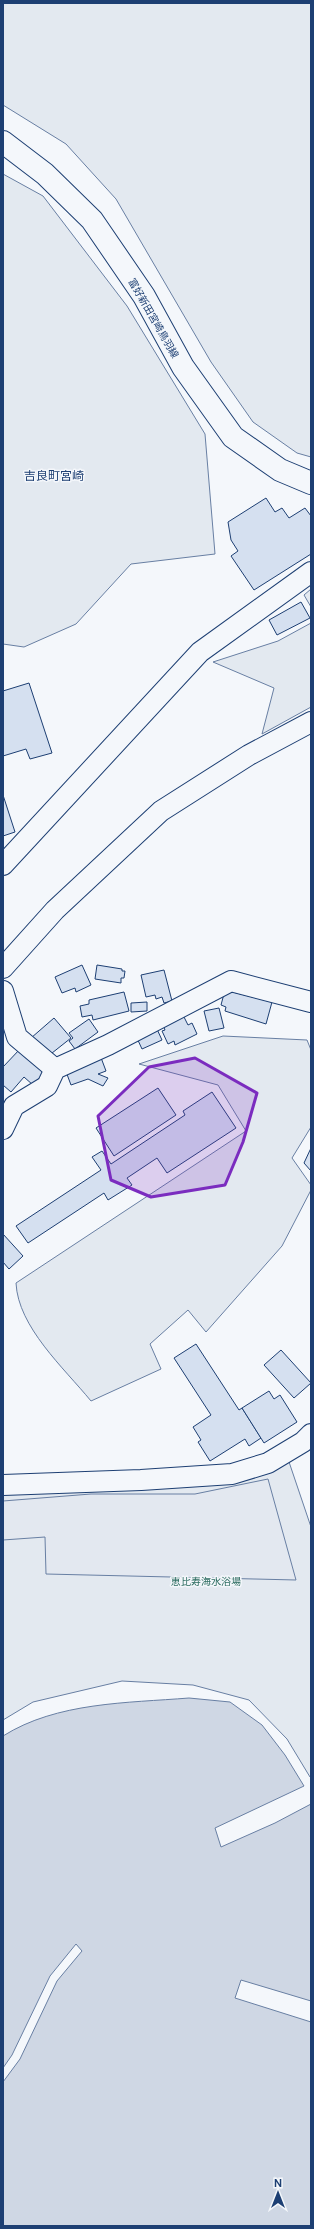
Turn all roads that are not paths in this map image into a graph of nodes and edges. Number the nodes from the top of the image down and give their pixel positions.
1 (3, 142) edge
2 (311, 483) edge
3 (311, 572) edge
4 (311, 722) edge
5 (3, 865) edge
6 (3, 968) edge
7 (3, 991) edge
8 (311, 1002) edge
9 (55, 1068) junction
10 (3, 1129) edge
11 (311, 1434) edge
12 (3, 1485) edge

1 - 2 main road, 富好新田宮崎鳥羽線
3 - 5 street
4 - 6 street
7 - 9 street
8 - 9 street
9 - 10 street
11 - 12 street

